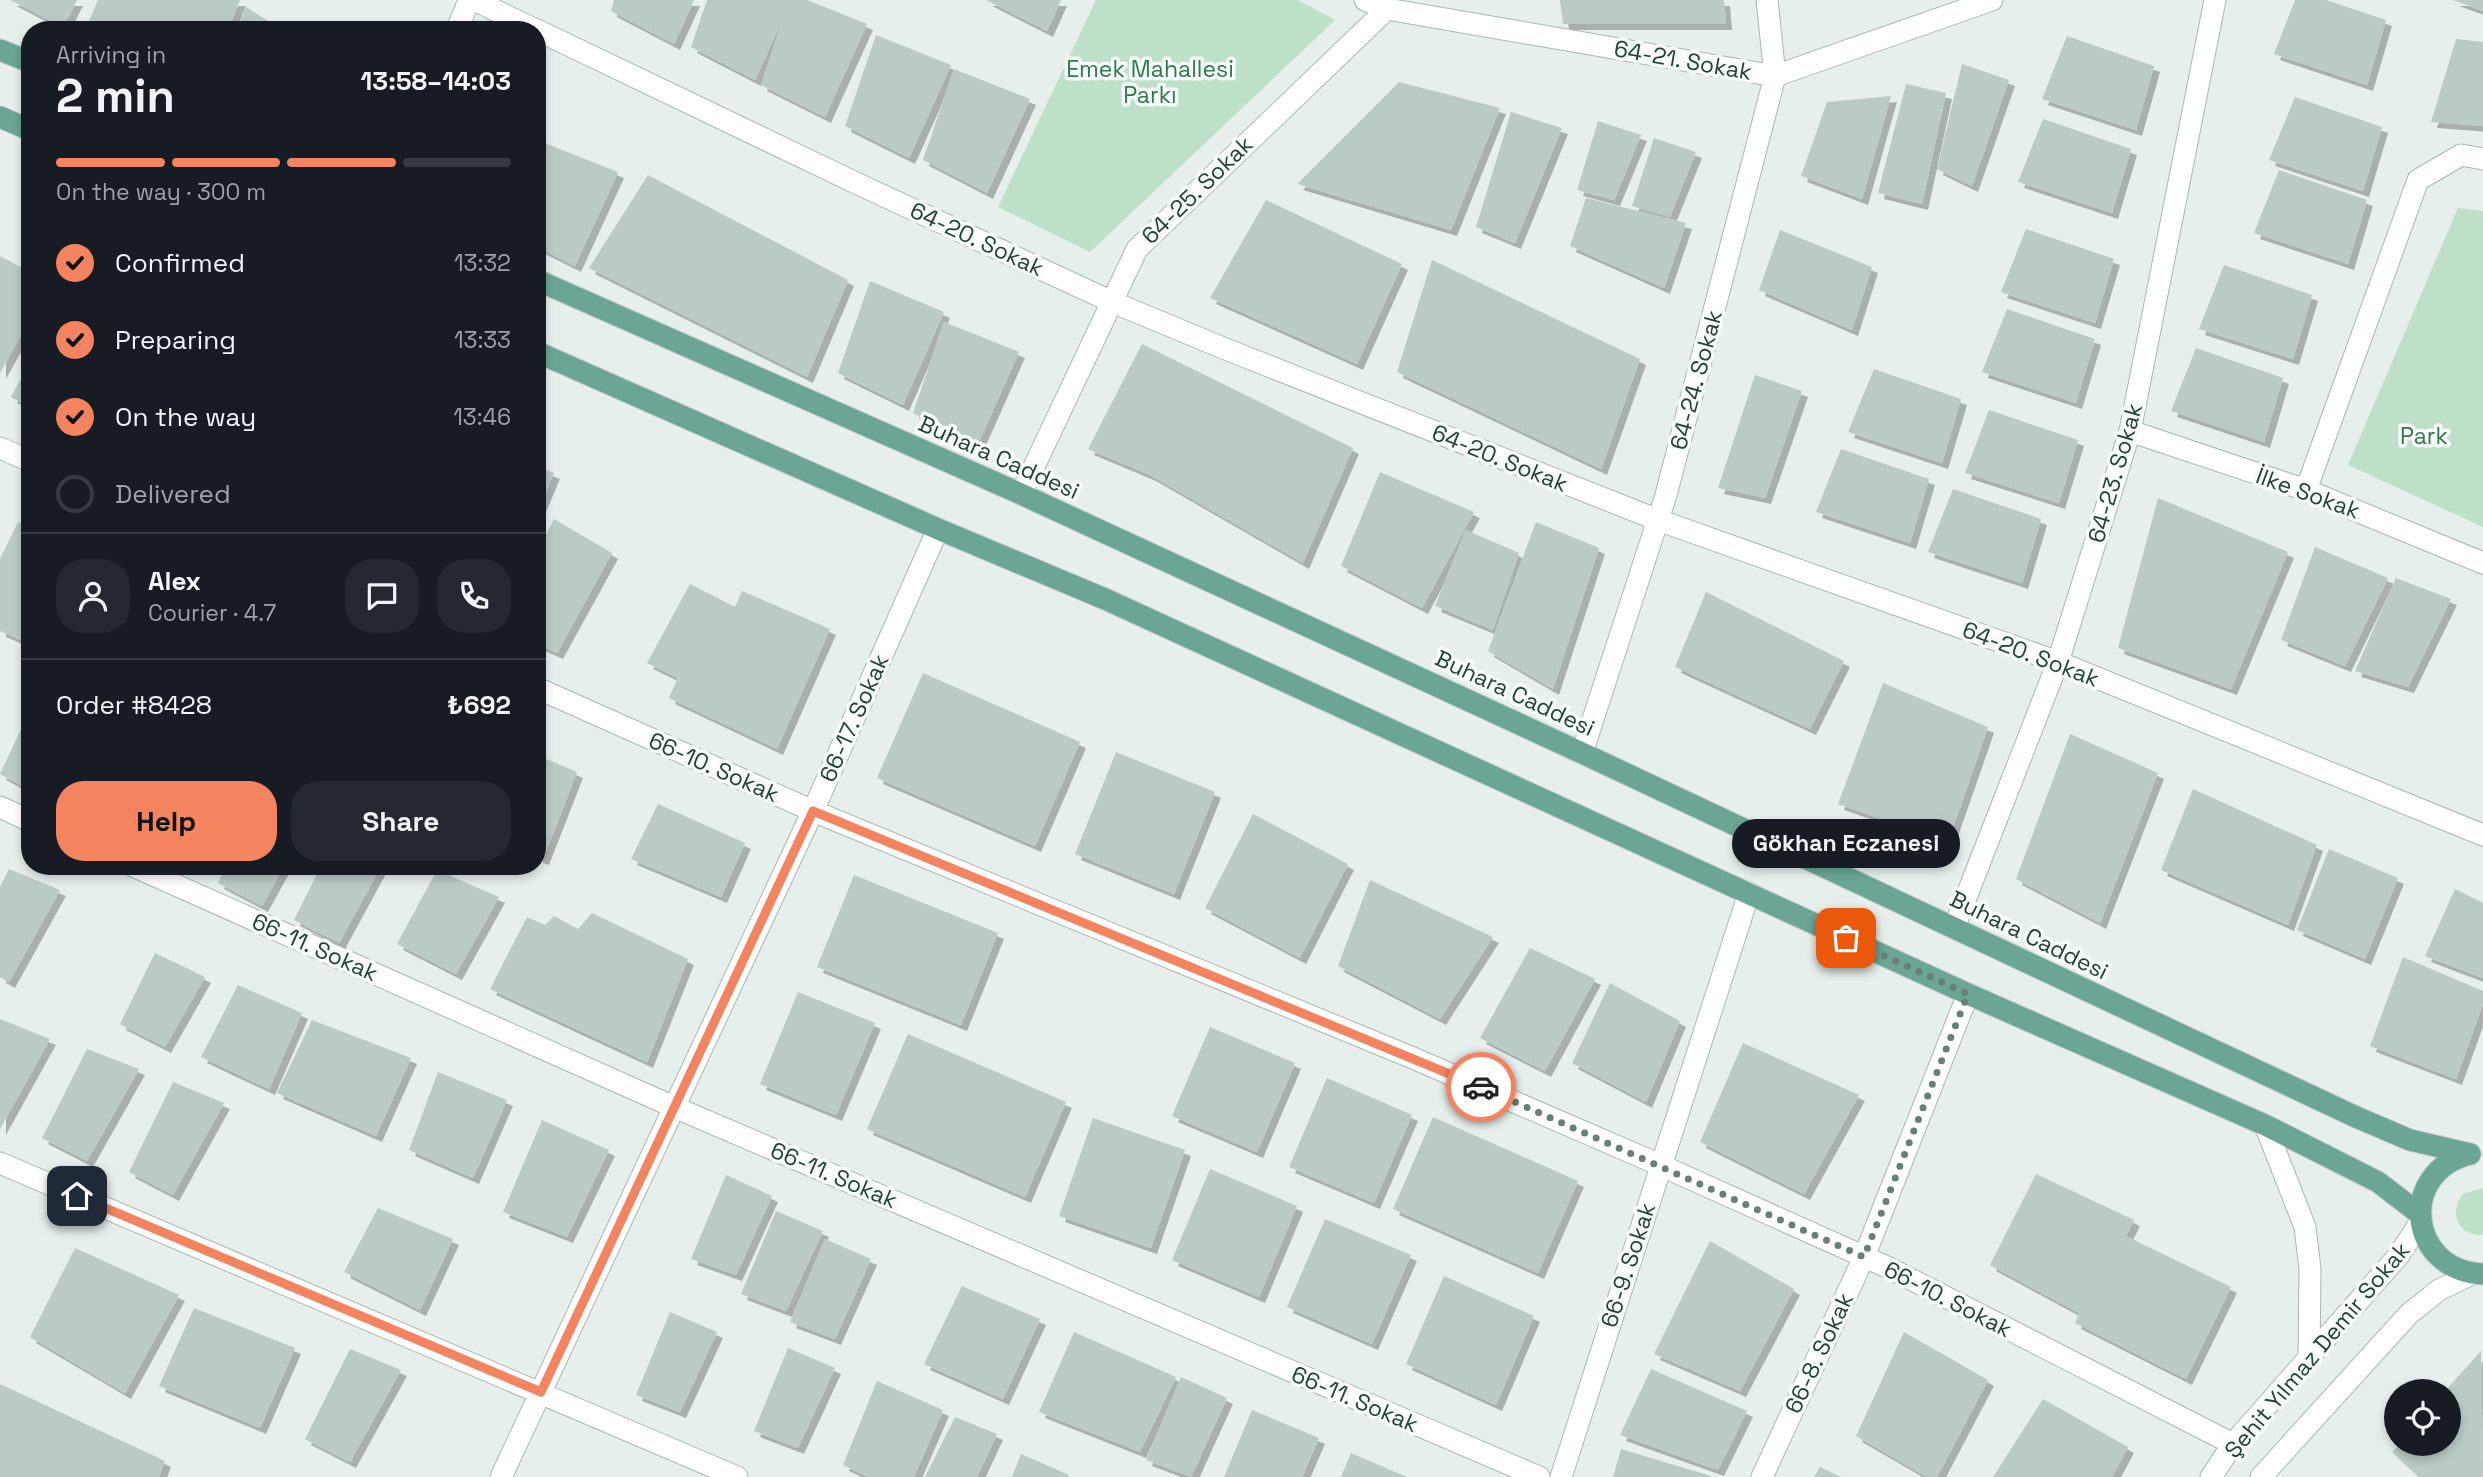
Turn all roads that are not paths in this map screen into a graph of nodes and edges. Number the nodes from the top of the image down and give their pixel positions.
1 (472, 0) edge
2 (1365, 0) edge
3 (1767, 0) edge
4 (1992, 0) edge
5 (2215, 0) edge
6 (1386, 4) edge
7 (462, 21) edge
8 (518, 21) edge
9 (546, 34) edge
10 (0, 50) edge
11 (21, 58) edge
12 (1775, 75) junction
13 (0, 117) edge
14 (21, 126) edge
15 (2483, 159) edge
16 (546, 284) edge
17 (1110, 301) junction
18 (546, 356) edge
19 (2130, 431) junction
20 (0, 448) edge
21 (21, 457) edge
22 (2306, 490) junction
23 (1021, 494) junction
24 (1658, 520) junction
25 (938, 529) junction
26 (2483, 563) edge
27 (2058, 662) junction
28 (546, 692) edge
29 (1582, 752) junction
30 (0, 807) edge
31 (813, 811) junction
32 (21, 817) edge
33 (2483, 835) edge
34 (152, 875) edge
35 (1749, 893) junction
36 (1954, 928) junction
37 (1968, 994) junction
38 (674, 1107) junction
39 (2265, 1125) junction
40 (2476, 1154) edge
41 (0, 1163) edge
42 (1660, 1165) junction
43 (2421, 1218) junction
44 (1864, 1257) junction
45 (2478, 1273) edge
46 (2309, 1358) junction
47 (541, 1392) junction
48 (2233, 1444) junction
49 (2215, 1476) edge
50 (501, 1477) edge
51 (737, 1477) edge
52 (1539, 1477) edge
53 (1560, 1477) edge
54 (1762, 1477) edge
55 (2261, 1477) edge

1 - 7 street
1 - 8 street, 64-20. Sokak
2 - 6 street, 64-21. Sokak
3 - 12 street, 64-24. Sokak
4 - 12 street, 64-21. Sokak
5 - 19 street, 64-23. Sokak
6 - 12 street, 64-21. Sokak
6 - 17 street, 64-25. Sokak
9 - 17 street, 64-20. Sokak
10 - 11 main road
12 - 24 street, 64-24. Sokak
13 - 14 main road
15 - 22 street
16 - 23 main road, Buhara Caddesi
17 - 23 street, 64-25. Sokak
17 - 24 street, 64-20. Sokak
18 - 25 main road
19 - 22 street, İlke Sokak
19 - 27 street, 64-23. Sokak
20 - 21 street
22 - 26 street, İlke Sokak
23 - 29 main road, Buhara Caddesi
24 - 27 street, 64-20. Sokak
24 - 29 street, 64-24. Sokak
25 - 31 street, 66-17. Sokak
25 - 35 main road
27 - 33 street, 64-20. Sokak
27 - 36 street, 64-23. Sokak
28 - 31 street, 66-10. Sokak
29 - 36 main road, Buhara Caddesi
30 - 32 street
31 - 38 street, 66-17. Sokak
31 - 42 street, 66-10. Sokak
34 - 38 street, 66-11. Sokak
35 - 37 main road
35 - 42 street, 66-9. Sokak
36 - 40 main road, Buhara Caddesi
37 - 39 main road
37 - 44 street, 66-8. Sokak
38 - 47 street, 66-17. Sokak
38 - 52 street, 66-11. Sokak
39 - 43 main road
39 - 46 street
40 - 43 main road
41 - 47 street
42 - 44 street, 66-10. Sokak
42 - 53 street, 66-9. Sokak
43 - 45 main road
43 - 46 street, Şehit Yılmaz Demir Sokak
44 - 48 street, 66-10. Sokak
44 - 54 street, 66-8. Sokak
45 - 55 street, Şehit Yılmaz Demir Sokak
46 - 48 street, Şehit Yılmaz Demir Sokak
47 - 50 street, 66-17. Sokak
47 - 51 street
48 - 49 street, Şehit Yılmaz Demir Sokak

